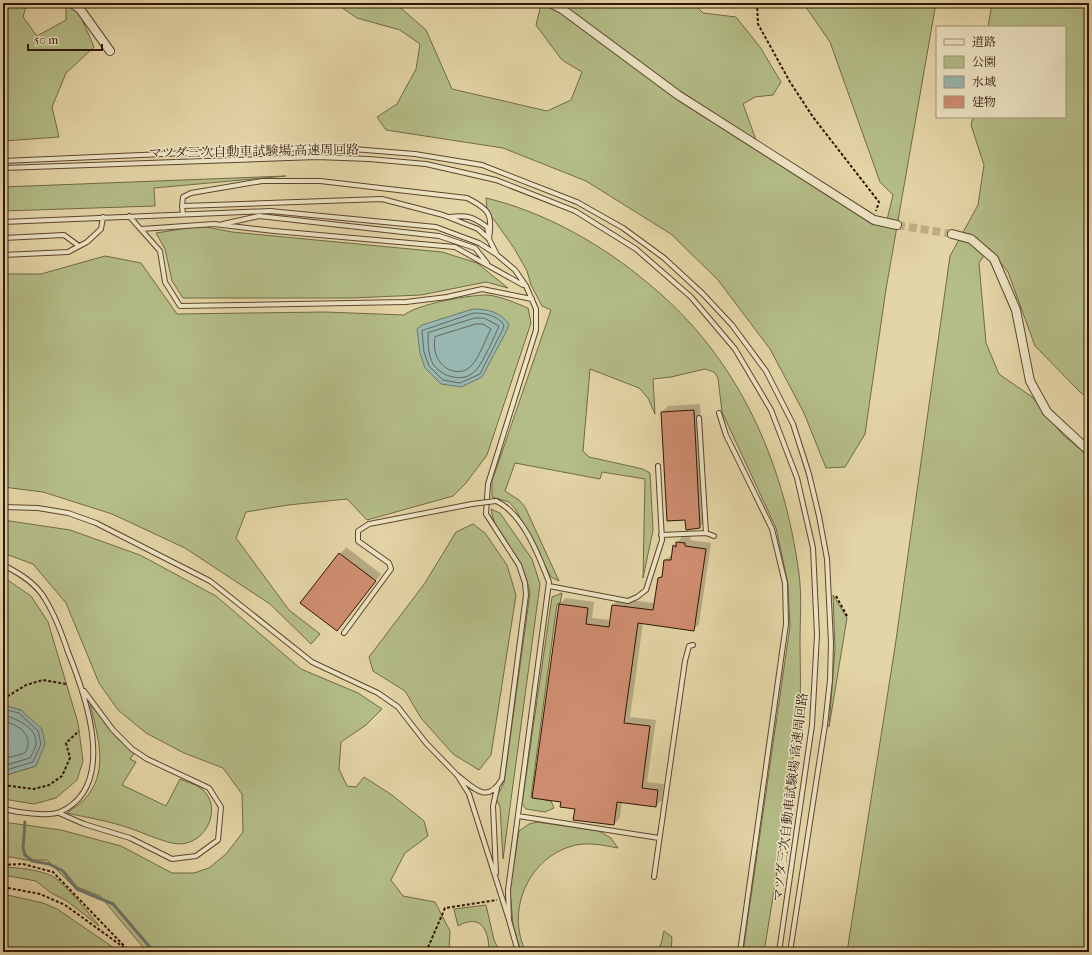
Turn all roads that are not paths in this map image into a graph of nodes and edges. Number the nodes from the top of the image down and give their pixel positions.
1 (72, 3) edge
2 (510, 3) edge
3 (530, 3) edge
4 (550, 3) edge
5 (110, 51) dead end
6 (3, 161) edge
7 (3, 168) edge
8 (182, 206) junction
9 (183, 214) junction
10 (129, 216) junction
11 (103, 217) junction
12 (448, 217) junction
13 (3, 222) edge
14 (219, 225) junction
15 (897, 225) tunnel mouth
16 (141, 229) junction
17 (952, 234) tunnel mouth
18 (3, 238) edge
19 (489, 239) junction
20 (79, 246) junction
21 (496, 254) junction
22 (3, 255) edge
23 (488, 265) junction
24 (526, 286) junction
25 (532, 299) junction
26 (719, 413) dead end
27 (699, 418) dead end
28 (1089, 451) edge
29 (658, 466) dead end
30 (3, 507) edge
31 (706, 533) junction
32 (661, 535) junction
33 (714, 536) dead end
34 (3, 565) edge
35 (549, 586) junction
36 (344, 633) dead end
37 (694, 645) dead end
38 (84, 691) junction
39 (457, 775) junction
40 (497, 788) junction
41 (3, 809) edge
42 (59, 813) junction
43 (518, 816) junction
44 (659, 838) junction
45 (654, 877) dead end
46 (496, 880) junction
47 (508, 920) junction
48 (518, 952) edge
49 (740, 952) edge
50 (778, 952) edge
51 (790, 952) edge

1 - 5 street
2 - 3 street
4 - 15 street
6 - 51 lane
7 - 50 lane, マツダ三次自動車試験場 高速周回路
8 - 9 lane
8 - 12 lane
8 - 19 lane
9 - 10 lane
9 - 21 lane
10 - 11 lane
10 - 16 lane
11 - 13 lane
11 - 20 lane
12 - 19 lane
12 - 19 lane
14 - 16 lane
14 - 23 lane
14 - 23 lane
16 - 25 lane
17 - 28 street
18 - 20 lane
19 - 21 lane
20 - 22 lane
21 - 24 lane
23 - 24 lane
24 - 25 lane
25 - 40 lane
26 - 49 lane
27 - 31 lane
29 - 32 lane
30 - 39 lane
31 - 32 lane
31 - 33 lane
32 - 35 lane
34 - 38 lane
35 - 36 lane, bridge
35 - 43 lane
37 - 44 lane
38 - 42 lane
38 - 42 lane
39 - 40 lane
39 - 46 lane
40 - 46 lane
41 - 42 lane
43 - 44 lane
43 - 47 lane
44 - 45 lane
46 - 47 lane
47 - 48 lane

